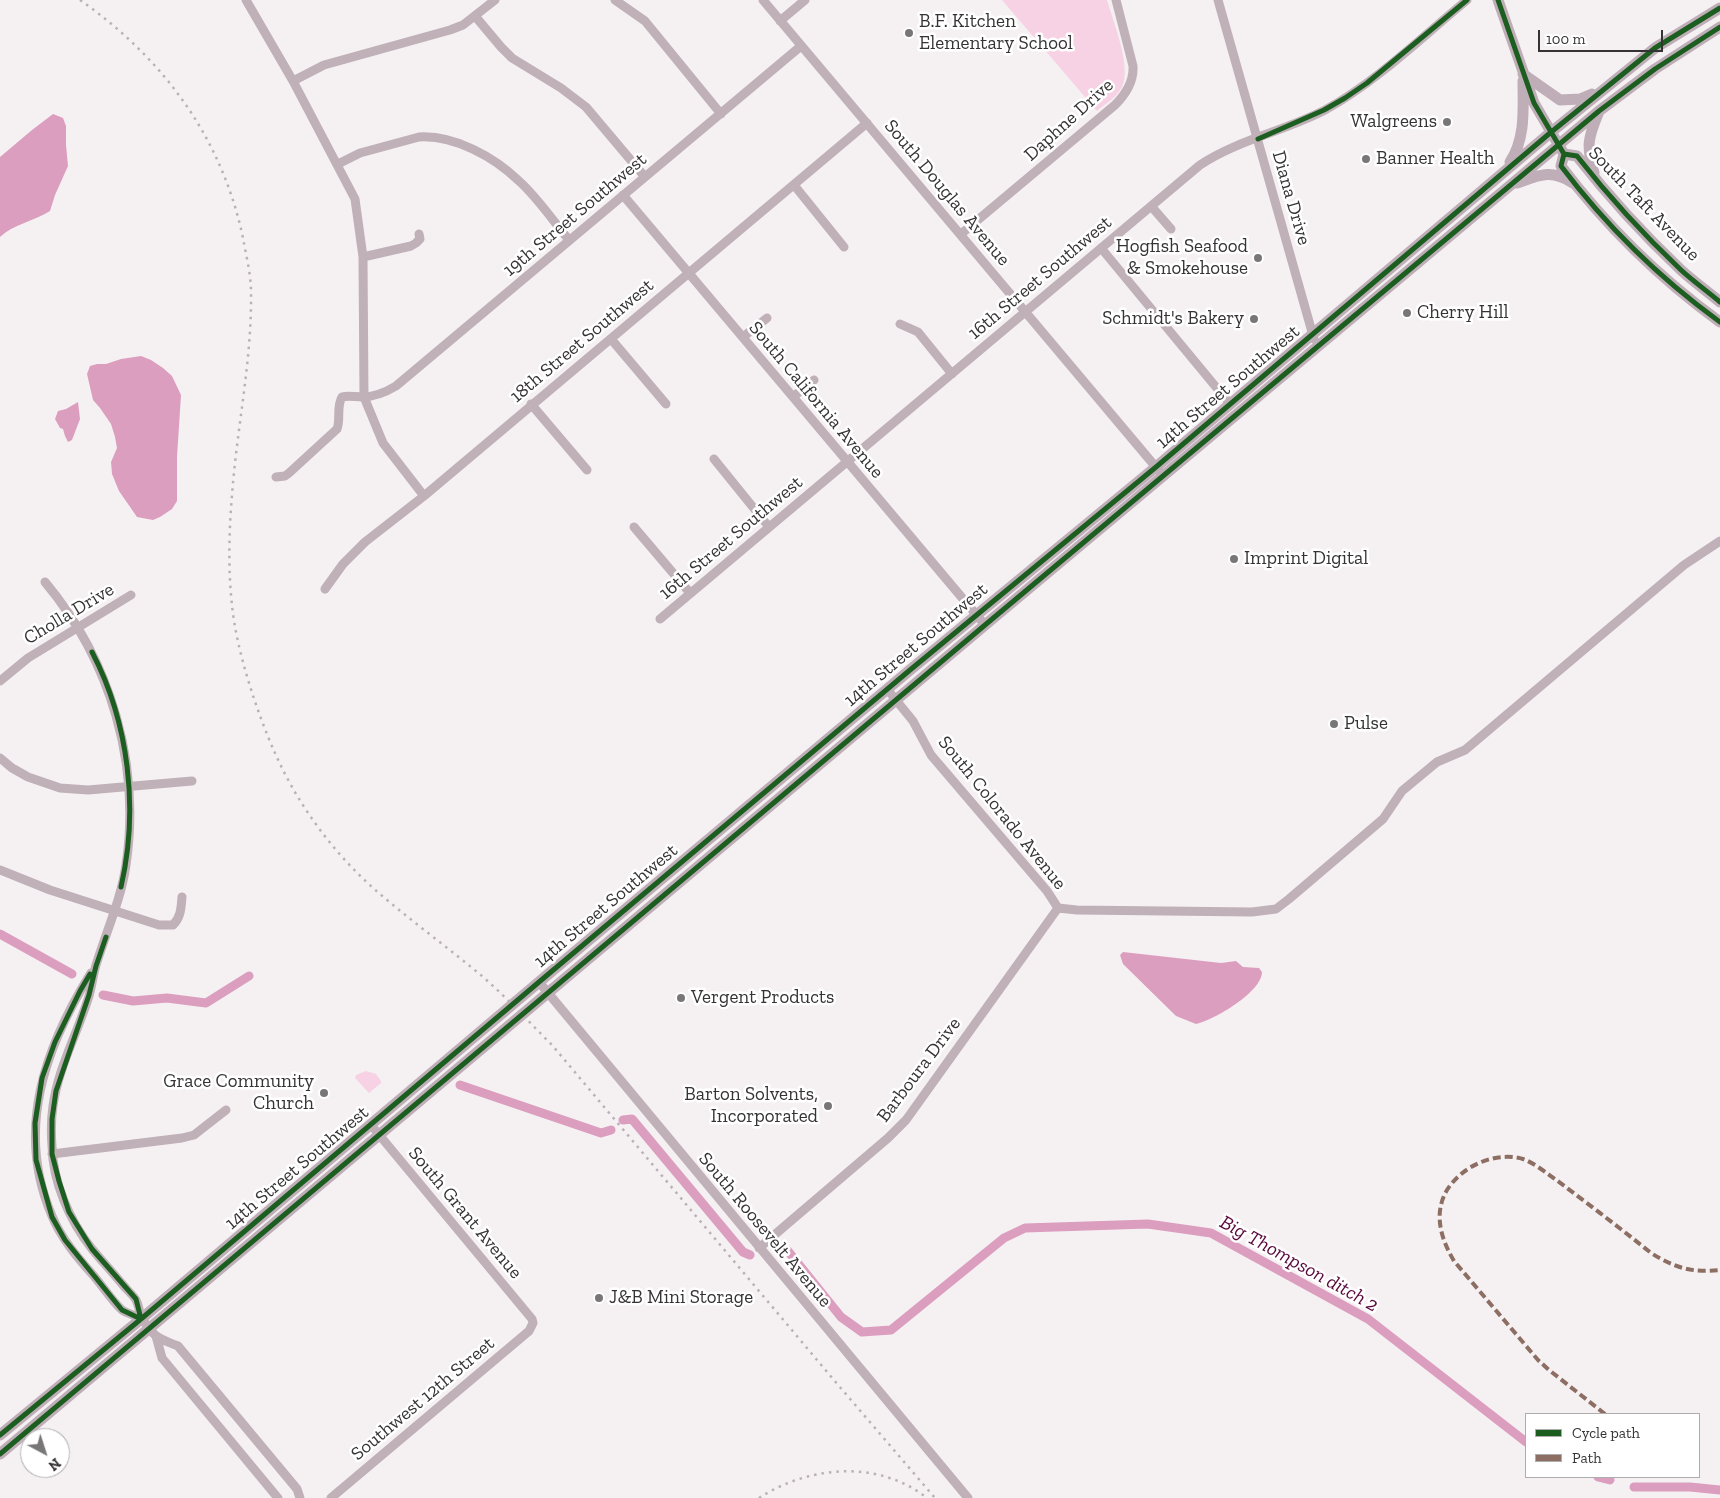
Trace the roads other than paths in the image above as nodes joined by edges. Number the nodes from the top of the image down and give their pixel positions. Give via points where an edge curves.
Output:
1 (246, 0) edge
2 (495, 0) edge
3 (615, 0) edge
4 (763, 0) edge
5 (806, 0) edge
6 (1116, 0) edge
7 (1218, 0) edge
8 (1467, 0) edge
9 (1498, 0) edge
10 (1720, 8) edge
11 (1720, 15) edge
12 (475, 16) junction
13 (780, 21) junction
14 (1720, 27) edge
15 (1676, 35) junction
16 (801, 46) junction
17 (1523, 74) junction
18 (293, 81) junction
19 (1600, 92) junction
20 (1599, 111) junction
21 (721, 114) junction
22 (867, 123) junction
23 (1550, 132) junction
24 (1258, 139) junction
25 (1561, 150) junction
26 (338, 164) junction
27 (1504, 172) junction
28 (645, 177) junction
29 (1597, 182) junction
30 (794, 185) junction
31 (1511, 185) junction
32 (1576, 185) junction
33 (623, 195) junction
34 (1151, 206) junction
35 (1171, 228) dead end
36 (419, 234) dead end
37 (961, 234) junction
38 (569, 240) junction
39 (844, 246) dead end
40 (1101, 248) junction
41 (363, 257) junction
42 (689, 273) junction
43 (1720, 302) edge
44 (1024, 312) junction
45 (767, 318) dead end
46 (1720, 322) edge
47 (900, 324) dead end
48 (1312, 335) junction
49 (743, 337) junction
50 (611, 338) junction
51 (1317, 347) junction
52 (952, 374) junction
53 (814, 380) dead end
54 (793, 397) junction
55 (364, 398) junction
56 (531, 404) junction
57 (666, 404) dead end
58 (1230, 404) junction
59 (714, 459) dead end
60 (847, 462) junction
61 (587, 470) dead end
62 (1159, 472) junction
63 (276, 477) dead end
64 (424, 496) junction
65 (634, 527) dead end
66 (769, 527) junction
67 (1720, 541) edge
68 (46, 582) dead end
69 (324, 589) dead end
70 (690, 593) junction
71 (131, 595) dead end
72 (976, 614) junction
73 (660, 619) dead end
74 (985, 624) junction
75 (78, 627) junction
76 (0, 681) edge
77 (887, 689) junction
78 (896, 700) junction
79 (0, 758) edge
80 (192, 781) dead end
81 (129, 786) junction
82 (0, 870) edge
83 (182, 897) dead end
84 (1058, 908) junction
85 (115, 911) junction
86 (96, 966) junction
87 (539, 982) junction
88 (548, 993) junction
89 (226, 1110) dead end
90 (371, 1125) junction
91 (379, 1135) junction
92 (52, 1154) junction
93 (759, 1248) junction
94 (141, 1319) junction
95 (534, 1323) joint
96 (153, 1332) junction
97 (0, 1435) edge
98 (0, 1454) edge
99 (278, 1498) edge
100 (300, 1498) edge
101 (331, 1498) edge
102 (968, 1498) edge

1 - 18 street
2 - 12 street
3 - 21 street via 645,21
4 - 13 street, South Douglas Avenue
5 - 13 street
6 - 37 street, Daphne Drive via 1133,66 1129,88 1115,106
7 - 24 street, Diana Drive
8 - 24 street, 16th Street Southwest via 1368,83 1324,110
9 - 17 main road, South Taft Avenue
10 - 15 main road, 14th Street Southwest
11 - 15 main road
12 - 18 street via 450,30 324,65
12 - 28 street via 512,58 586,107
13 - 16 street, South Douglas Avenue
14 - 20 main road, 14th Street Southwest via 1655,69
15 - 19 main road, 14th Street Southwest
16 - 21 street, 19th Street Southwest
16 - 22 street, South Douglas Avenue
17 - 19 main road via 1560,100 1580,99
17 - 23 main road, South Taft Avenue via 1534,104
17 - 27 main road via 1522,131 1518,151
18 - 26 street
19 - 23 main road, 14th Street Southwest
20 - 25 main road, 14th Street Southwest
20 - 29 main road via 1589,138 1590,159
21 - 28 street, 19th Street Southwest
22 - 30 street, 18th Street Southwest
22 - 37 street, South Douglas Avenue
23 - 25 main road, South Taft Avenue
23 - 27 main road, 14th Street Southwest
24 - 34 street, 16th Street Southwest via 1211,158
24 - 48 street, Diana Drive
25 - 29 main road, South Taft Avenue via 1577,156
25 - 31 main road, 14th Street Southwest
25 - 32 main road, South Taft Avenue via 1561,166
26 - 38 street via 360,153 408,139 429,136 453,140 496,163 520,182
26 - 41 street via 356,199
27 - 48 main road, 14th Street Southwest
28 - 33 street, 19th Street Southwest
29 - 43 main road, South Taft Avenue via 1682,271
30 - 39 street
30 - 42 street, 18th Street Southwest
31 - 32 main road via 1542,174 1561,176
31 - 51 main road, 14th Street Southwest
32 - 46 main road, South Taft Avenue via 1632,249 1673,287
33 - 38 street, 19th Street Southwest
33 - 42 street, South California Avenue
34 - 35 street
34 - 40 street, 16th Street Southwest
36 - 41 street via 420,238 411,246
37 - 44 street, South Douglas Avenue
38 - 55 street, 19th Street Southwest via 396,386
40 - 44 street, 16th Street Southwest
40 - 58 street
41 - 55 street
42 - 49 street, South California Avenue
42 - 50 street, 18th Street Southwest
44 - 52 street, 16th Street Southwest
44 - 62 street, South Douglas Avenue
45 - 49 street
47 - 52 street via 918,332
48 - 51 street, Diana Drive
48 - 58 main road, 14th Street Southwest
49 - 54 street, South California Avenue
50 - 56 street, 18th Street Southwest
50 - 57 street
51 - 62 main road, 14th Street Southwest
52 - 60 street, 16th Street Southwest
53 - 54 street
54 - 60 street, South California Avenue
55 - 63 street, 19th Street Southwest via 342,397 337,429 289,473
55 - 64 street via 383,443
56 - 61 street
56 - 64 street, 18th Street Southwest
58 - 62 main road, 14th Street Southwest
59 - 66 street
60 - 66 street, 16th Street Southwest
60 - 72 street, South California Avenue
62 - 72 main road, 14th Street Southwest
62 - 74 main road, 14th Street Southwest
64 - 69 street, 18th Street Southwest via 365,542
65 - 70 street
66 - 70 street, 16th Street Southwest
67 - 84 street via 1684,565 1465,750 1437,762 1402,791 1383,819 1276,909 1252,912
68 - 75 street
70 - 73 street, 16th Street Southwest
71 - 75 street, Cholla Drive
72 - 74 street, South California Avenue
72 - 77 main road, 14th Street Southwest
74 - 78 main road, 14th Street Southwest
75 - 76 street, Cholla Drive via 28,658
75 - 81 street via 99,667 113,704 124,746
77 - 78 street, South Colorado Avenue
77 - 87 main road, 14th Street Southwest
78 - 84 street, South Colorado Avenue via 913,721 931,755
78 - 88 main road, 14th Street Southwest
79 - 81 street via 28,777 60,788 88,790
80 - 81 street
81 - 85 street via 127,856
82 - 85 street
83 - 85 street via 181,914 173,925 159,925
84 - 93 street, Barboura Drive via 906,1120
85 - 86 street
86 - 92 street via 53,1104
86 - 94 street via 59,1034 42,1078 35,1123 36,1160 52,1217 65,1240 122,1310
87 - 88 street, South Roosevelt Avenue
87 - 90 main road, 14th Street Southwest
88 - 91 main road, 14th Street Southwest
88 - 93 street, South Roosevelt Avenue
89 - 92 street via 194,1134 182,1138
90 - 91 street, South Grant Avenue
90 - 94 main road, 14th Street Southwest
91 - 95 street, South Grant Avenue
91 - 96 main road, 14th Street Southwest
92 - 94 street via 72,1218 92,1249 136,1299
93 - 102 street, South Roosevelt Avenue
94 - 96 street
94 - 97 main road, 14th Street Southwest
95 - 101 street, Southwest 12th Street
96 - 98 main road, 14th Street Southwest
96 - 99 street via 162,1358
96 - 100 street via 178,1346 298,1489

